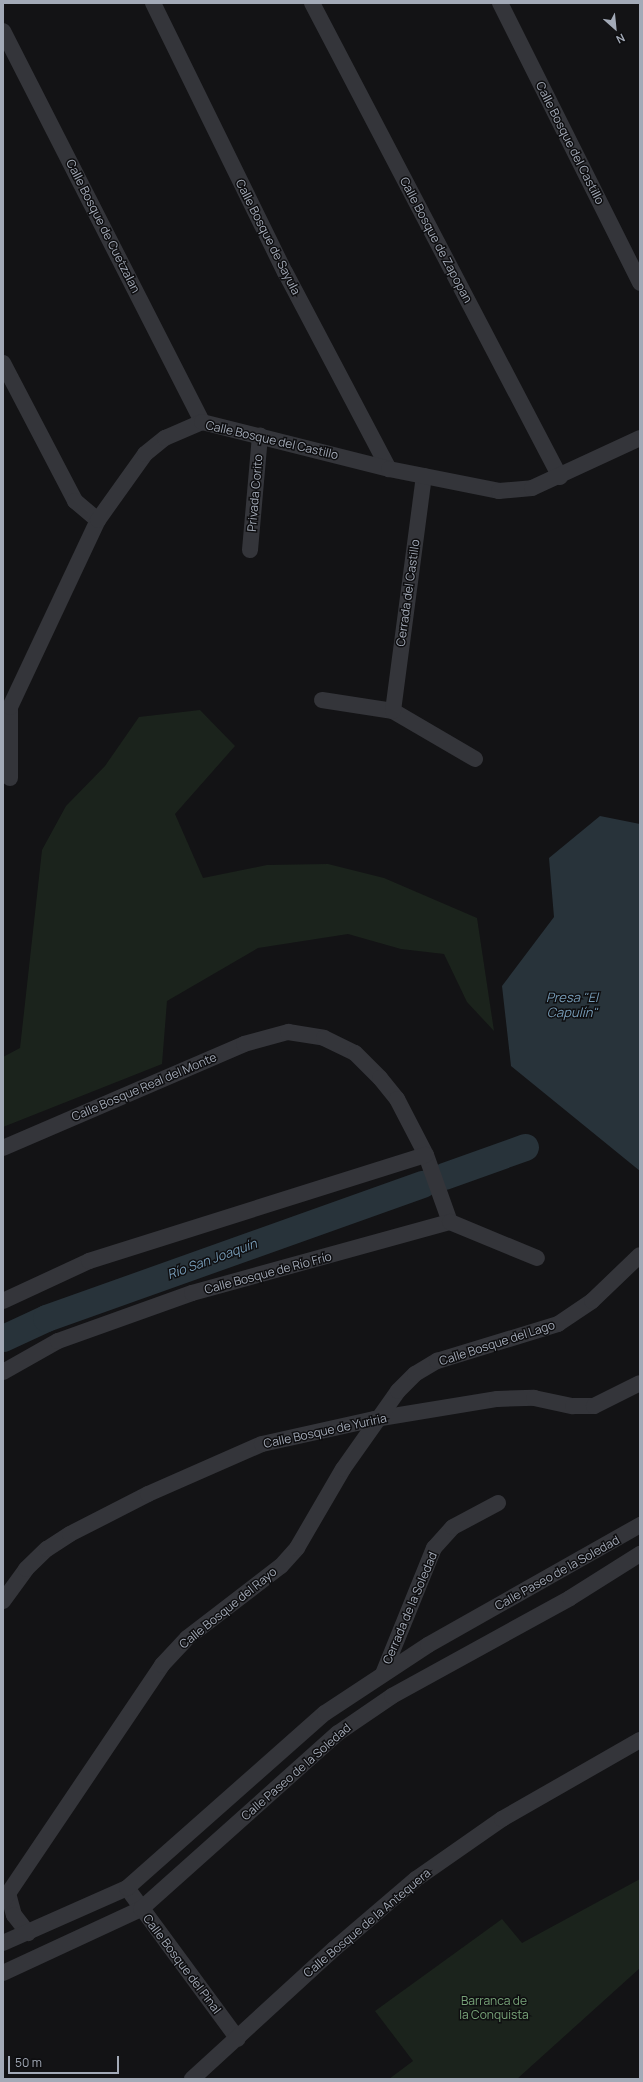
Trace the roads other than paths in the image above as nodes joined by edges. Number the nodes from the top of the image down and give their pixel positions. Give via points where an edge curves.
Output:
1 (152, 3) edge
2 (312, 3) edge
3 (500, 3) edge
4 (3, 31) edge
5 (640, 283) edge
6 (3, 363) edge
7 (202, 422) junction
8 (260, 435) junction
9 (640, 438) edge
10 (389, 469) junction
11 (424, 476) junction
12 (560, 477) junction
13 (98, 520) junction
14 (250, 550) dead end
15 (322, 700) dead end
16 (7, 706) edge
17 (393, 711) junction
18 (475, 759) dead end
19 (10, 778) dead end
20 (3, 1148) edge
21 (426, 1155) junction
22 (450, 1222) junction
23 (640, 1255) edge
24 (537, 1258) dead end
25 (3, 1301) edge
26 (3, 1372) edge
27 (640, 1383) edge
28 (375, 1419) junction
29 (498, 1503) dead end
30 (640, 1524) edge
31 (640, 1554) edge
32 (3, 1601) edge
33 (383, 1674) junction
34 (640, 1740) edge
35 (127, 1888) junction
36 (6, 1897) edge
37 (141, 1909) junction
38 (28, 1933) junction
39 (3, 1943) edge
40 (3, 1973) edge
41 (238, 2039) junction
42 (192, 2079) edge

1 - 10 street, Calle Bosque de Sayula via 285,272
2 - 12 street, Calle Bosque de Zapopan
3 - 5 street, Calle Bosque del Castillo
4 - 7 street, Calle Bosque de Cuetzalan
6 - 13 street via 74,501
7 - 8 street, Calle Bosque del Castillo
7 - 13 street, Calle Bosque del Castillo via 165,438 145,454
8 - 10 street, Calle Bosque del Castillo
8 - 14 street, Privada Corito
9 - 12 street, Calle Bosque del Castillo
10 - 11 street, Calle Bosque del Castillo
11 - 12 street, Calle Bosque del Castillo via 499,491 532,488
11 - 17 street, Cerrada del Castillo
13 - 16 street, Calle Bosque del Castillo
15 - 17 street
16 - 19 street
17 - 18 street
20 - 21 street, Calle Bosque Real del Monte via 244,1044 288,1032 324,1038 355,1053 397,1099
21 - 22 street
21 - 25 street via 90,1261
22 - 24 street
22 - 26 street, Calle Bosque de Río Frío via 192,1293 58,1341
23 - 28 street, Calle Bosque del Lago via 592,1301 558,1324 437,1361 415,1374
27 - 28 street, Calle Bosque de Yuriria via 594,1406 573,1406 534,1398 497,1399
28 - 32 street, Calle Bosque de Yuriria via 262,1444 148,1494 47,1549
28 - 36 street, Calle Bosque del Rayo via 297,1548 280,1566 187,1638 162,1665
29 - 33 street, Cerrada de la Soledad via 453,1527 434,1548
30 - 33 street, Calle Paseo de la Soledad
31 - 37 street, Calle Paseo de la Soledad via 570,1598 392,1696 338,1733
33 - 35 street, Calle Paseo de la Soledad via 325,1712
34 - 41 street, Calle Bosque de la Antequera via 502,1819 416,1879 334,1949
35 - 37 street, Calle Bosque del Pinal
35 - 38 street, Calle Paseo de la Soledad
36 - 38 street, Calle Bosque del Rayo via 14,1915
37 - 40 street, Calle Paseo de la Soledad via 40,1959
37 - 41 street, Calle Bosque del Pinal
38 - 39 street, Calle Paseo de la Soledad
41 - 42 street, Calle Bosque de la Antequera

